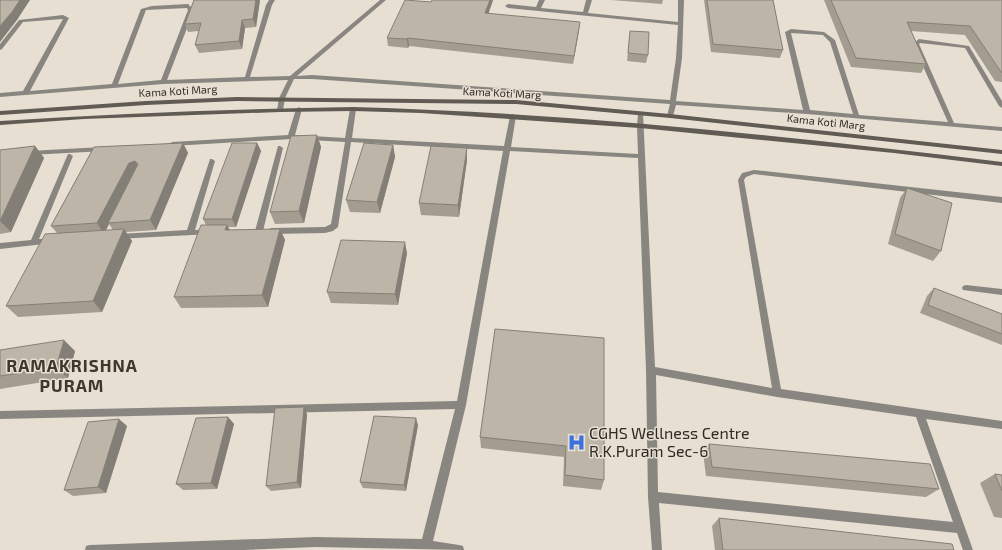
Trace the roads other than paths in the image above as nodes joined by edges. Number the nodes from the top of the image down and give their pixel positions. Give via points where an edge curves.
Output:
1 (272, 0) edge
2 (382, 0) edge
3 (542, 0) edge
4 (589, 0) edge
5 (681, 0) edge
6 (508, 6) dead end
7 (538, 9) junction
8 (585, 14) junction
9 (681, 24) junction
10 (0, 48) edge
11 (292, 77) junction
12 (247, 79) junction
13 (163, 82) junction
14 (114, 86) junction
15 (25, 94) junction
16 (0, 95) edge
17 (282, 98) junction
18 (674, 102) junction
19 (1002, 106) edge
20 (299, 109) junction
21 (353, 109) junction
22 (280, 110) junction
23 (807, 112) junction
24 (0, 113) edge
25 (641, 114) junction
26 (856, 115) junction
27 (513, 116) junction
28 (670, 116) junction
29 (0, 123) edge
30 (952, 125) junction
31 (640, 126) junction
32 (1002, 130) edge
33 (291, 137) junction
34 (348, 139) junction
35 (165, 145) edge
36 (110, 148) edge
37 (280, 148) dead end
38 (507, 148) junction
39 (1002, 152) edge
40 (24, 154) edge
41 (70, 156) dead end
42 (642, 156) junction
43 (212, 162) dead end
44 (1002, 164) edge
45 (1002, 200) edge
46 (213, 232) edge
47 (190, 233) junction
48 (108, 237) edge
49 (56, 241) edge
50 (34, 242) junction
51 (0, 246) edge
52 (966, 288) dead end
53 (1002, 292) edge
54 (651, 370) junction
55 (777, 393) junction
56 (461, 405) junction
57 (920, 414) junction
58 (0, 415) edge
59 (1002, 425) edge
60 (654, 497) junction
61 (959, 528) junction
62 (426, 545) junction
63 (90, 550) edge
64 (459, 550) edge
65 (657, 550) edge
66 (968, 550) edge

1 - 12 street
2 - 11 street
3 - 7 street
4 - 8 street
5 - 9 street
6 - 7 street
7 - 8 street
8 - 9 street
9 - 18 street
10 - 15 street via 23,20 66,18
11 - 12 street
11 - 17 street
11 - 18 street
12 - 13 street
13 - 14 street
13 - 14 street via 191,8 186,6 146,6
14 - 15 street
15 - 16 street
17 - 22 street
17 - 24 street, Kama Koti Marg via 146,103
17 - 25 street, Kama Koti Marg via 516,102
18 - 23 street
18 - 28 street
19 - 30 street via 966,47 919,42 916,44
20 - 21 street, Kama Koti Marg
20 - 22 street, Kama Koti Marg
20 - 33 street
21 - 27 street, Kama Koti Marg
21 - 34 street
22 - 29 street, Kama Koti Marg via 84,117
23 - 26 street
23 - 26 street via 788,32 791,31 824,34 833,40
25 - 28 street, Kama Koti Marg
25 - 31 street
26 - 30 street
27 - 31 street, Kama Koti Marg
27 - 38 street
28 - 39 street, Kama Koti Marg
30 - 32 street
31 - 42 street
31 - 44 street, Kama Koti Marg
33 - 34 street
33 - 35 street
34 - 37 street via 336,225 325,230 255,231
34 - 38 street
36 - 40 street
38 - 42 street
38 - 56 street
41 - 50 street
42 - 54 street
43 - 47 street
45 - 55 street via 754,172 744,175 741,180
46 - 47 street
47 - 48 street
49 - 50 street
50 - 51 street
52 - 53 street
54 - 55 street
54 - 60 street
55 - 57 street
56 - 58 street
56 - 62 street
57 - 59 street
57 - 61 street
60 - 61 street
60 - 65 street
61 - 66 street
62 - 63 street via 316,542
62 - 64 street

